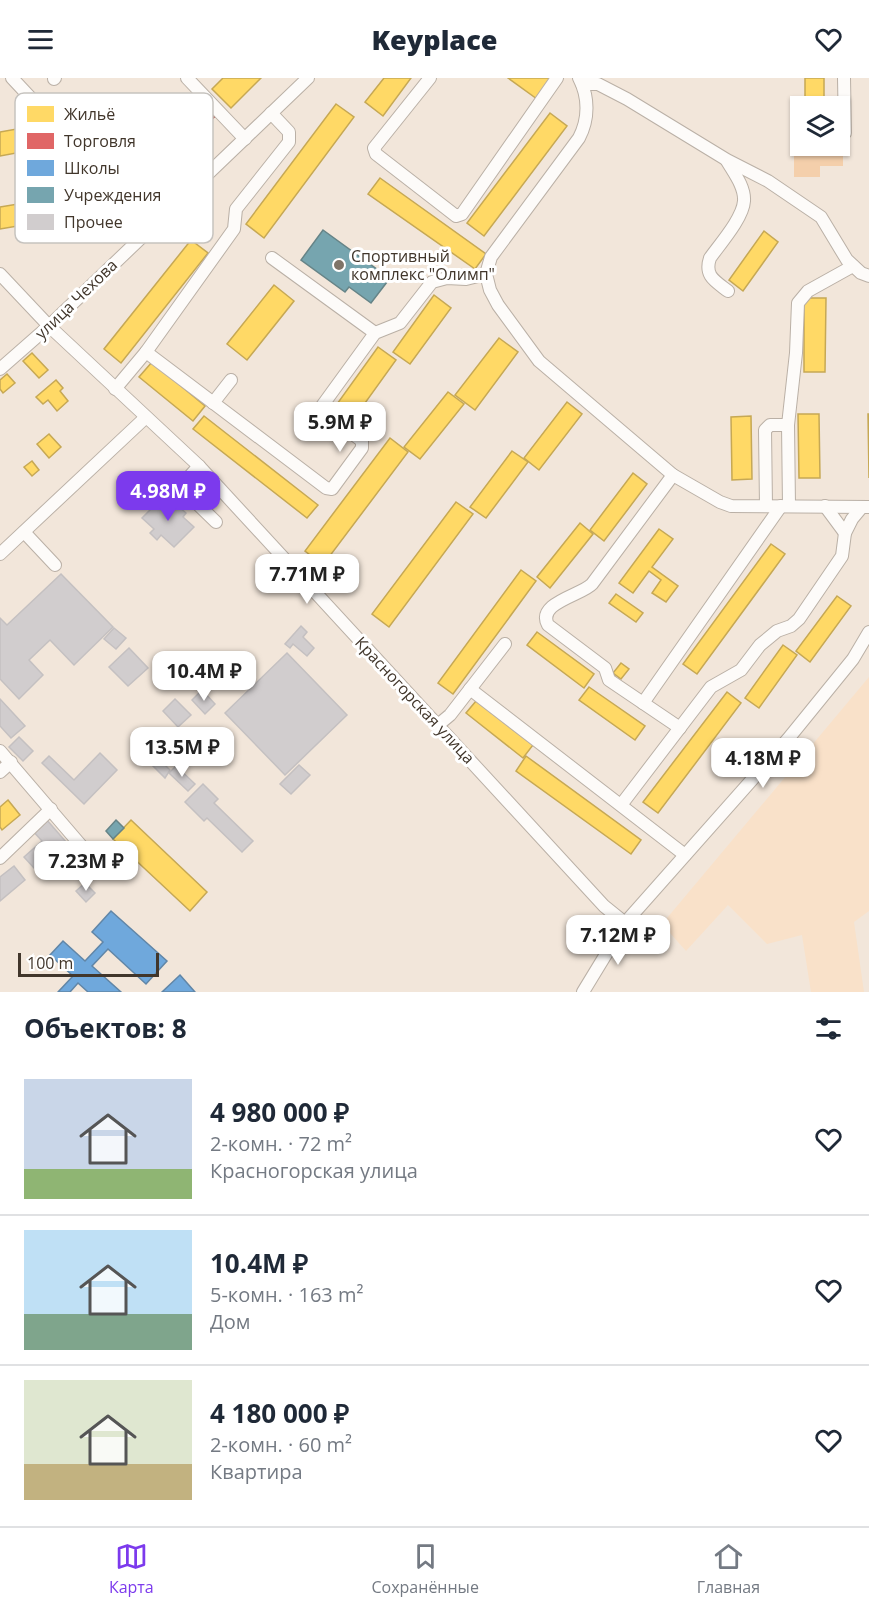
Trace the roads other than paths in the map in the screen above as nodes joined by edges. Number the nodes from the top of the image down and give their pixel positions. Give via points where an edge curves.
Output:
1 (12, 78) edge
2 (308, 78) edge
3 (430, 78) edge
4 (557, 78) edge
5 (844, 78) edge
6 (193, 80) edge
7 (581, 81) edge
8 (26, 93) edge
9 (204, 93) edge
10 (844, 96) edge
11 (213, 103) edge
12 (271, 113) junction
13 (244, 139) junction
14 (727, 160) junction
15 (213, 168) edge
16 (134, 243) edge
17 (272, 258) dead end
18 (853, 266) junction
19 (0, 273) edge
20 (486, 274) junction
21 (869, 276) edge
22 (728, 291) dead end
23 (49, 326) junction
24 (375, 333) junction
25 (146, 352) junction
26 (0, 369) edge
27 (231, 380) dead end
28 (115, 389) junction
29 (213, 403) junction
30 (145, 418) junction
31 (788, 425) junction
32 (199, 466) junction
33 (673, 475) junction
34 (766, 506) junction
35 (785, 506) junction
36 (825, 506) junction
37 (865, 507) edge
38 (216, 522) dead end
39 (24, 532) junction
40 (845, 533) junction
41 (0, 554) edge
42 (55, 565) dead end
43 (869, 632) edge
44 (505, 644) dead end
45 (470, 689) junction
46 (643, 703) junction
47 (438, 725) junction
48 (680, 728) junction
49 (0, 751) edge
50 (11, 762) junction
51 (0, 772) edge
52 (621, 805) junction
53 (51, 809) junction
54 (685, 855) junction
55 (90, 856) dead end
56 (0, 858) edge
57 (625, 923) junction
58 (583, 992) edge

1 - 8 street
2 - 12 street, улица Чехова
3 - 4 street via 374,148 376,154 456,216 462,214
5 - 10 street
6 - 9 street
7 - 14 street via 608,89
7 - 20 street via 587,123 490,257
11 - 13 street
12 - 13 street, улица Чехова
12 - 25 street via 289,132 289,142 236,209 234,229
13 - 15 street, улица Чехова
14 - 18 street via 768,180 821,217
14 - 22 street via 744,200 741,213 707,266 711,278
16 - 23 street, улица Чехова
17 - 24 street
18 - 21 street
18 - 31 street via 808,291 798,303
19 - 23 street, Красногорская улица
20 - 24 street via 432,282 400,323
20 - 33 street via 498,305 539,361
23 - 26 street, улица Чехова
23 - 28 street, Красногорская улица
24 - 29 street via 322,406 323,412 362,441 362,448 332,489
25 - 28 street
25 - 29 street
27 - 29 street
28 - 30 street, Красногорская улица
30 - 32 street, Красногорская улица
30 - 39 street
31 - 34 street via 770,425 765,430
31 - 35 street
32 - 38 street via 180,487
32 - 47 street, Красногорская улица
33 - 34 street via 731,506
33 - 46 street via 588,588 559,601 546,617 548,625 605,668 609,680
34 - 35 street
35 - 36 street
35 - 46 street
36 - 37 street
36 - 40 street
37 - 40 street
39 - 41 street
39 - 42 street
40 - 48 street via 842,556 799,619 760,645 741,670 714,684
43 - 54 street via 853,659 788,739
44 - 45 street
45 - 47 street
45 - 52 street
46 - 48 street
47 - 57 street, Красногорская улица via 604,906
48 - 52 street
49 - 50 street
50 - 51 street
50 - 53 street
52 - 54 street
53 - 55 street
53 - 56 street
54 - 57 street
57 - 58 street

